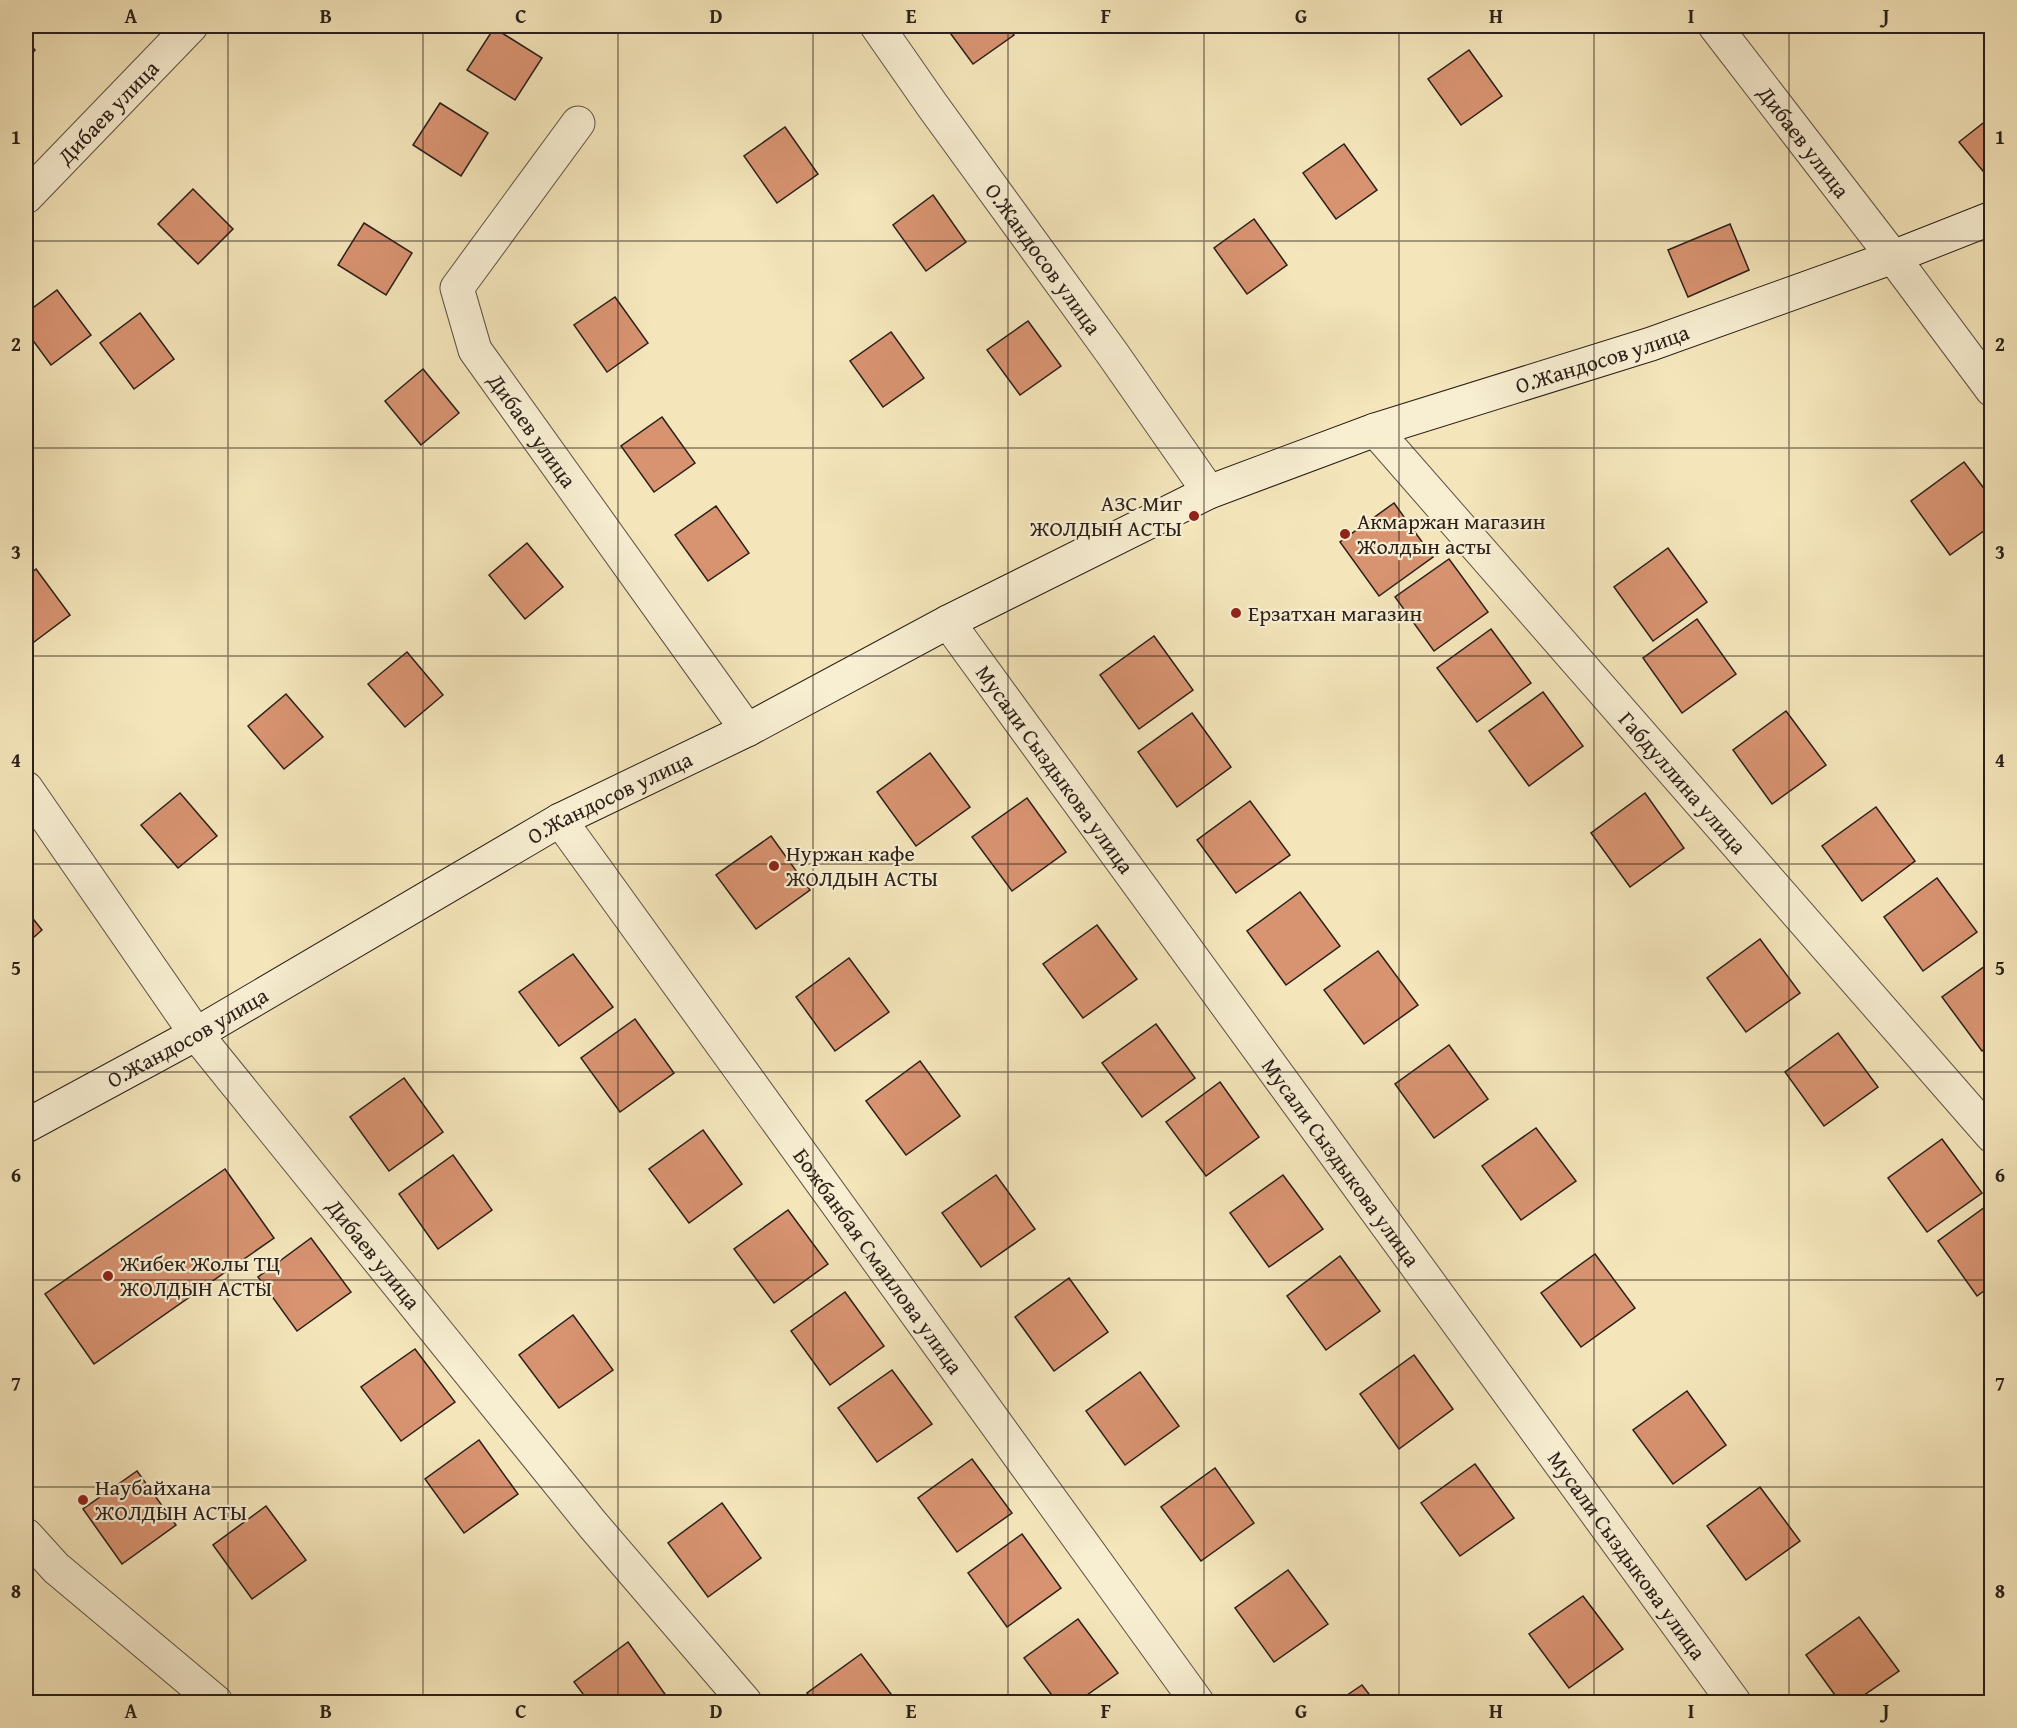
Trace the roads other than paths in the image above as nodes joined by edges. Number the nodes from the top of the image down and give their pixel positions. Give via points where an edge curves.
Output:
1 (191, 26) edge
2 (878, 26) edge
3 (1715, 26) edge
4 (578, 123) dead end
5 (26, 197) edge
6 (1992, 218) edge
7 (1893, 257) junction
8 (1992, 390) edge
9 (1374, 430) junction
10 (1209, 492) junction
11 (948, 622) junction
12 (747, 730) junction
13 (26, 788) edge
14 (560, 820) junction
15 (196, 1034) junction
16 (26, 1126) edge
17 (1992, 1137) edge
18 (26, 1535) edge
19 (216, 1702) edge
20 (746, 1702) edge
21 (1197, 1702) edge
22 (1734, 1702) edge

1 - 5 street, Дибаев улица
2 - 10 street, О.Жандосов улица
3 - 7 street, Дибаев улица
4 - 12 street, Дибаев улица via 457,288 475,350
6 - 7 street, О.Жандосов улица
7 - 8 street, Дибаев улица
7 - 9 street, О.Жандосов улица via 1651,344
9 - 10 street, О.Жандосов улица
9 - 17 street, Габдуллина улица
10 - 11 street, О.Жандосов улица
11 - 12 street, О.Жандосов улица
11 - 22 street, Мусали Сыздыкова улица
12 - 14 street, О.Жандосов улица
13 - 15 street, Дибаев улица
14 - 15 street, О.Жандосов улица
14 - 21 street, Божбанбая Смаилова улица
15 - 16 street, О.Жандосов улица
15 - 20 street, Дибаев улица via 593,1525
18 - 19 street via 56,1568

